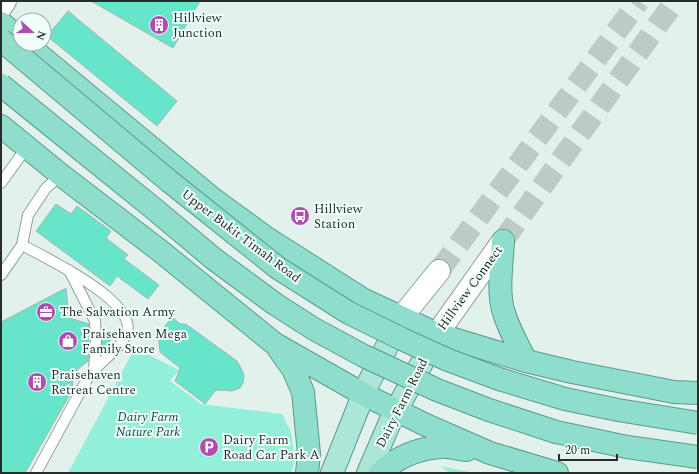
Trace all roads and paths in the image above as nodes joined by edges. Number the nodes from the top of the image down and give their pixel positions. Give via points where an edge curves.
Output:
1 (5, 1) edge
2 (1, 7) edge
3 (1, 23) edge
4 (12, 32) edge
5 (1, 40) edge
6 (36, 52) edge
7 (1, 85) edge
8 (1, 126) edge
9 (27, 147) junction
10 (61, 175) junction
11 (1, 183) edge
12 (503, 242) joint
13 (22, 245) junction
14 (69, 270) junction
15 (439, 271) tunnel mouth
16 (1, 275) edge
17 (400, 318) junction
18 (437, 334) junction
19 (275, 344) junction
20 (526, 361) junction
21 (94, 370) junction
22 (698, 393) edge
23 (363, 394) junction
24 (396, 411) junction
25 (698, 423) edge
26 (490, 453) junction
27 (698, 457) edge
28 (36, 473) edge
29 (308, 473) edge
30 (332, 473) edge
31 (368, 473) edge
32 (380, 473) edge
33 (557, 473) edge

1 - 2 street
3 - 4 highway
5 - 25 highway, Upper Bukit Timah Road, bridge via 169,181 272,263 349,312 402,340 448,360 565,400
6 - 17 highway via 213,199 265,237 364,300
7 - 27 highway, bridge via 214,259 275,304 364,356 437,390 556,432 627,447
8 - 9 highway
9 - 10 highway
9 - 11 lane
10 - 13 lane via 46,188 28,214
10 - 19 highway
12 - 18 street, Hillview Connect
12 - 20 highway via 500,281 503,312
13 - 14 lane
13 - 16 lane
14 - 21 lane via 95,321
14 - 21 lane via 103,294 122,312 127,322 124,338
15 - 17 street
17 - 18 highway
17 - 23 main road
18 - 20 highway
18 - 24 main road, Dairy Farm Road
19 - 23 highway
19 - 29 highway via 293,369 303,392 310,454
20 - 22 highway via 674,392
21 - 28 lane
23 - 24 highway
23 - 30 main road
24 - 26 highway
24 - 31 main road, Dairy Farm Road
26 - 32 highway via 440,446 402,456
26 - 33 highway

